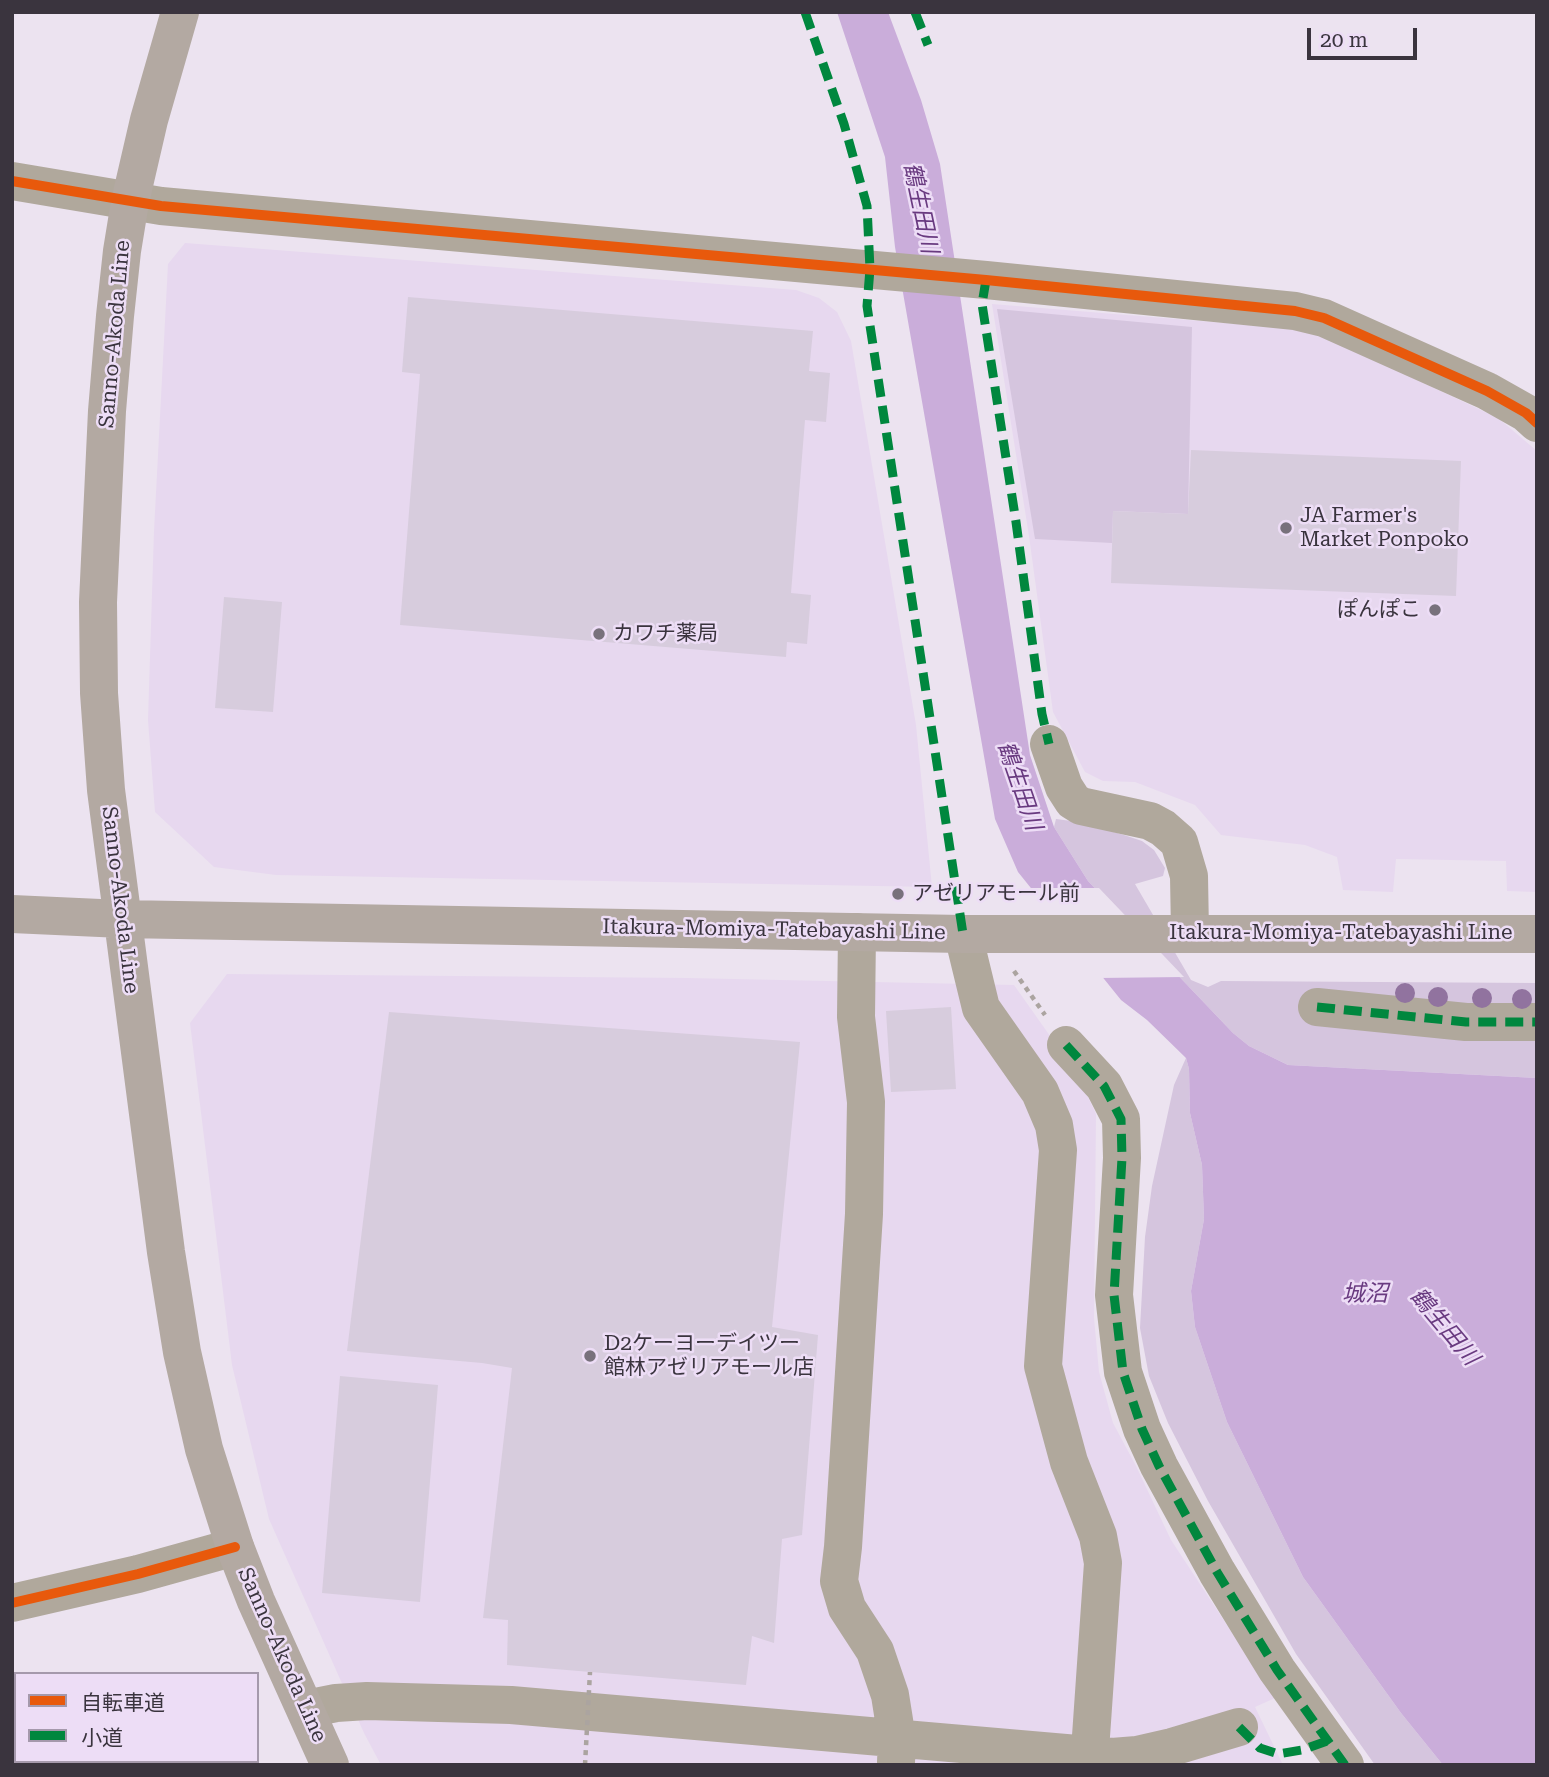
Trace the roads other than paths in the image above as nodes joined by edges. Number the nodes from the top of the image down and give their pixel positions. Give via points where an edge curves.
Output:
1 (180, 12) edge
2 (12, 181) edge
3 (130, 202) junction
4 (1533, 412) edge
5 (1049, 744) dead end
6 (12, 914) edge
7 (122, 919) junction
8 (857, 932) junction
9 (1181, 932) junction
10 (963, 934) junction
11 (1537, 934) edge
12 (1317, 1007) dead end
13 (1537, 1022) edge
14 (1066, 1045) road end
15 (235, 1547) junction
16 (12, 1603) edge
17 (306, 1709) junction
18 (1239, 1727) dead end
19 (897, 1752) edge
20 (1089, 1760) edge
21 (330, 1765) edge
22 (1345, 1765) edge

1 - 3 main road, Sanno-Akoda Line
2 - 3 street
3 - 4 street via 1295,311 1324,318
3 - 7 main road, Sanno-Akoda Line via 108,398 98,602 106,790
5 - 9 street via 1073,801 1150,821 1179,842 1189,876
6 - 7 main road, Itakura-Momiya-Tatebayashi Line
7 - 8 main road, Itakura-Momiya-Tatebayashi Line
7 - 15 main road, Sanno-Akoda Line via 182,1352 204,1450
8 - 10 main road, Itakura-Momiya-Tatebayashi Line
8 - 19 street via 856,1017 866,1102 864,1214 839,1581 847,1608 875,1651 890,1695
9 - 10 main road, Itakura-Momiya-Tatebayashi Line via 1017,951
9 - 11 main road, Itakura-Momiya-Tatebayashi Line
10 - 20 street via 981,1008 1040,1092 1054,1125 1058,1150 1043,1366 1103,1563
12 - 13 street via 1466,1022
14 - 22 street via 1104,1086 1121,1119 1114,1296 1123,1371 1142,1429 1217,1573
15 - 16 street
15 - 17 main road, Sanno-Akoda Line
17 - 19 street via 368,1701 465,1703
17 - 21 main road, Sanno-Akoda Line
18 - 20 street via 1137,1755
19 - 20 street

